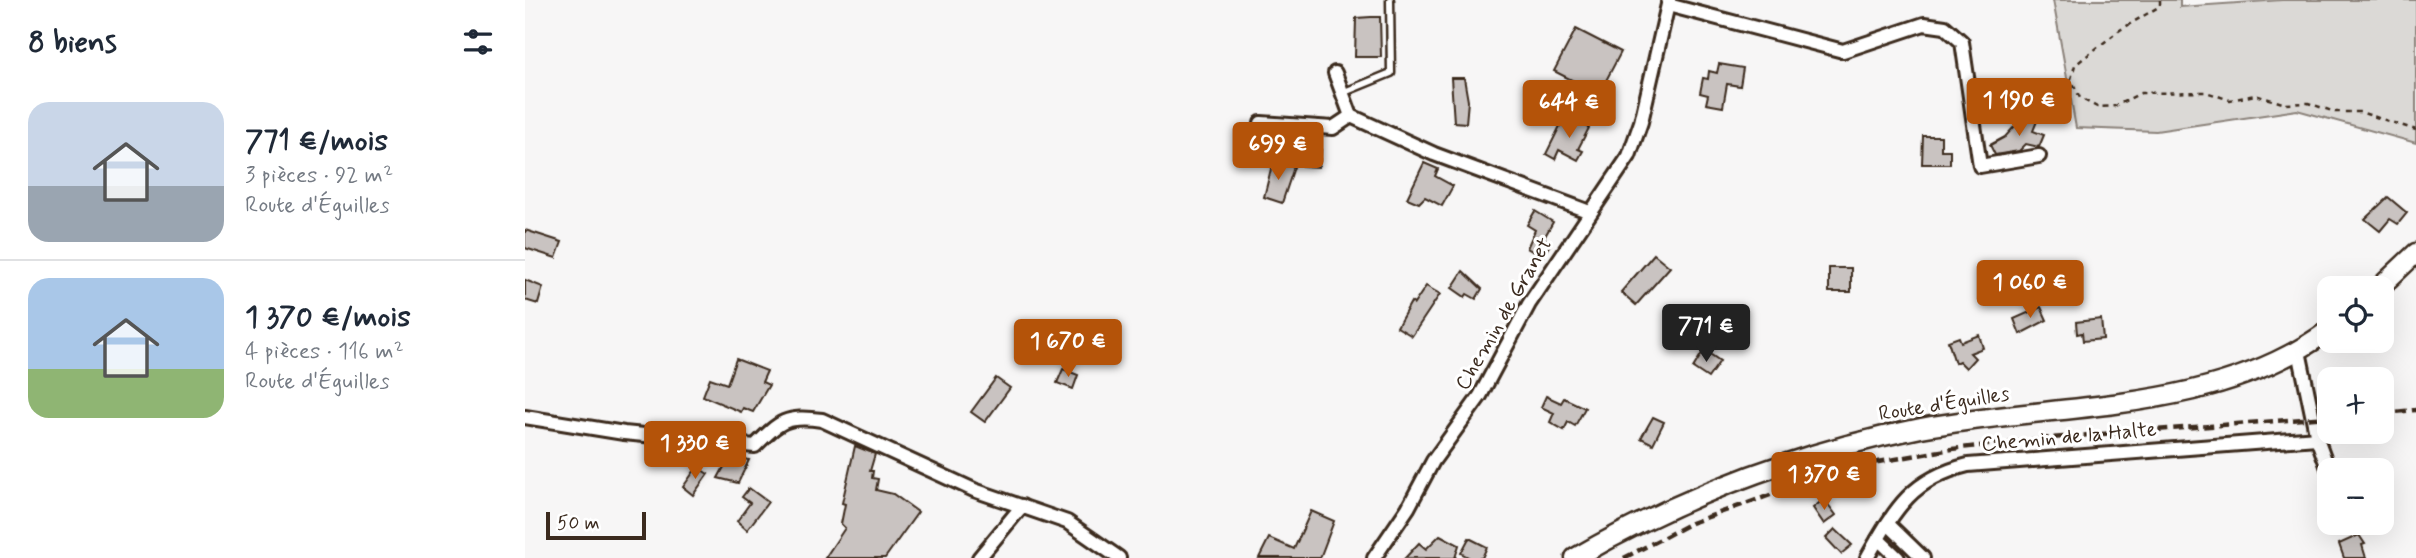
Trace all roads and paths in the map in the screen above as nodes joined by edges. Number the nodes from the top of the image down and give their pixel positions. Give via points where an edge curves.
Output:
1 (1390, 0) edge
2 (2160, 0) edge
3 (1668, 3) edge
4 (1335, 74) dead end
5 (1342, 93) junction
6 (1351, 116) junction
7 (1261, 122) dead end
8 (2416, 130) edge
9 (2039, 156) dead end
10 (1590, 212) junction
11 (2416, 253) edge
12 (2392, 276) edge
13 (2317, 338) edge
14 (2299, 351) junction
15 (525, 417) edge
16 (2317, 438) joint
17 (1022, 506) junction
18 (1888, 524) junction
19 (1878, 539) junction
20 (979, 558) edge
21 (1119, 558) edge
22 (1374, 558) edge
23 (1575, 558) edge
24 (1867, 558) edge
25 (1898, 558) edge
26 (1923, 558) edge

1 - 5 lane via 1391,73
2 - 8 path via 2160,6 2075,65 2071,79 2080,98 2097,107 2116,106 2141,93 2206,92 2230,100 2255,95 2335,112 2360,112
3 - 9 street via 1843,51 1924,24 1945,27 1962,42 1980,166
3 - 10 street, Chemin de Granet via 1629,156
4 - 5 street
5 - 6 street
6 - 7 street via 1333,128
6 - 10 street via 1434,154
10 - 22 street, Chemin de Granet via 1529,304 1480,396 1433,461
11 - 12 street
13 - 14 street, Route d'Éguilles
14 - 16 street
14 - 23 street, Route d'Éguilles via 2245,375 2196,389 1924,428 1826,450 1705,493 1645,519
15 - 17 street via 755,446 776,425 796,416 822,420 974,490
16 - 18 street, Chemin de la Halte via 1968,465 1939,472 1917,485
17 - 20 street
17 - 21 street via 1067,522
18 - 19 street, Chemin de la Halte
18 - 26 street
19 - 24 street, Chemin de la Halte
19 - 25 street

